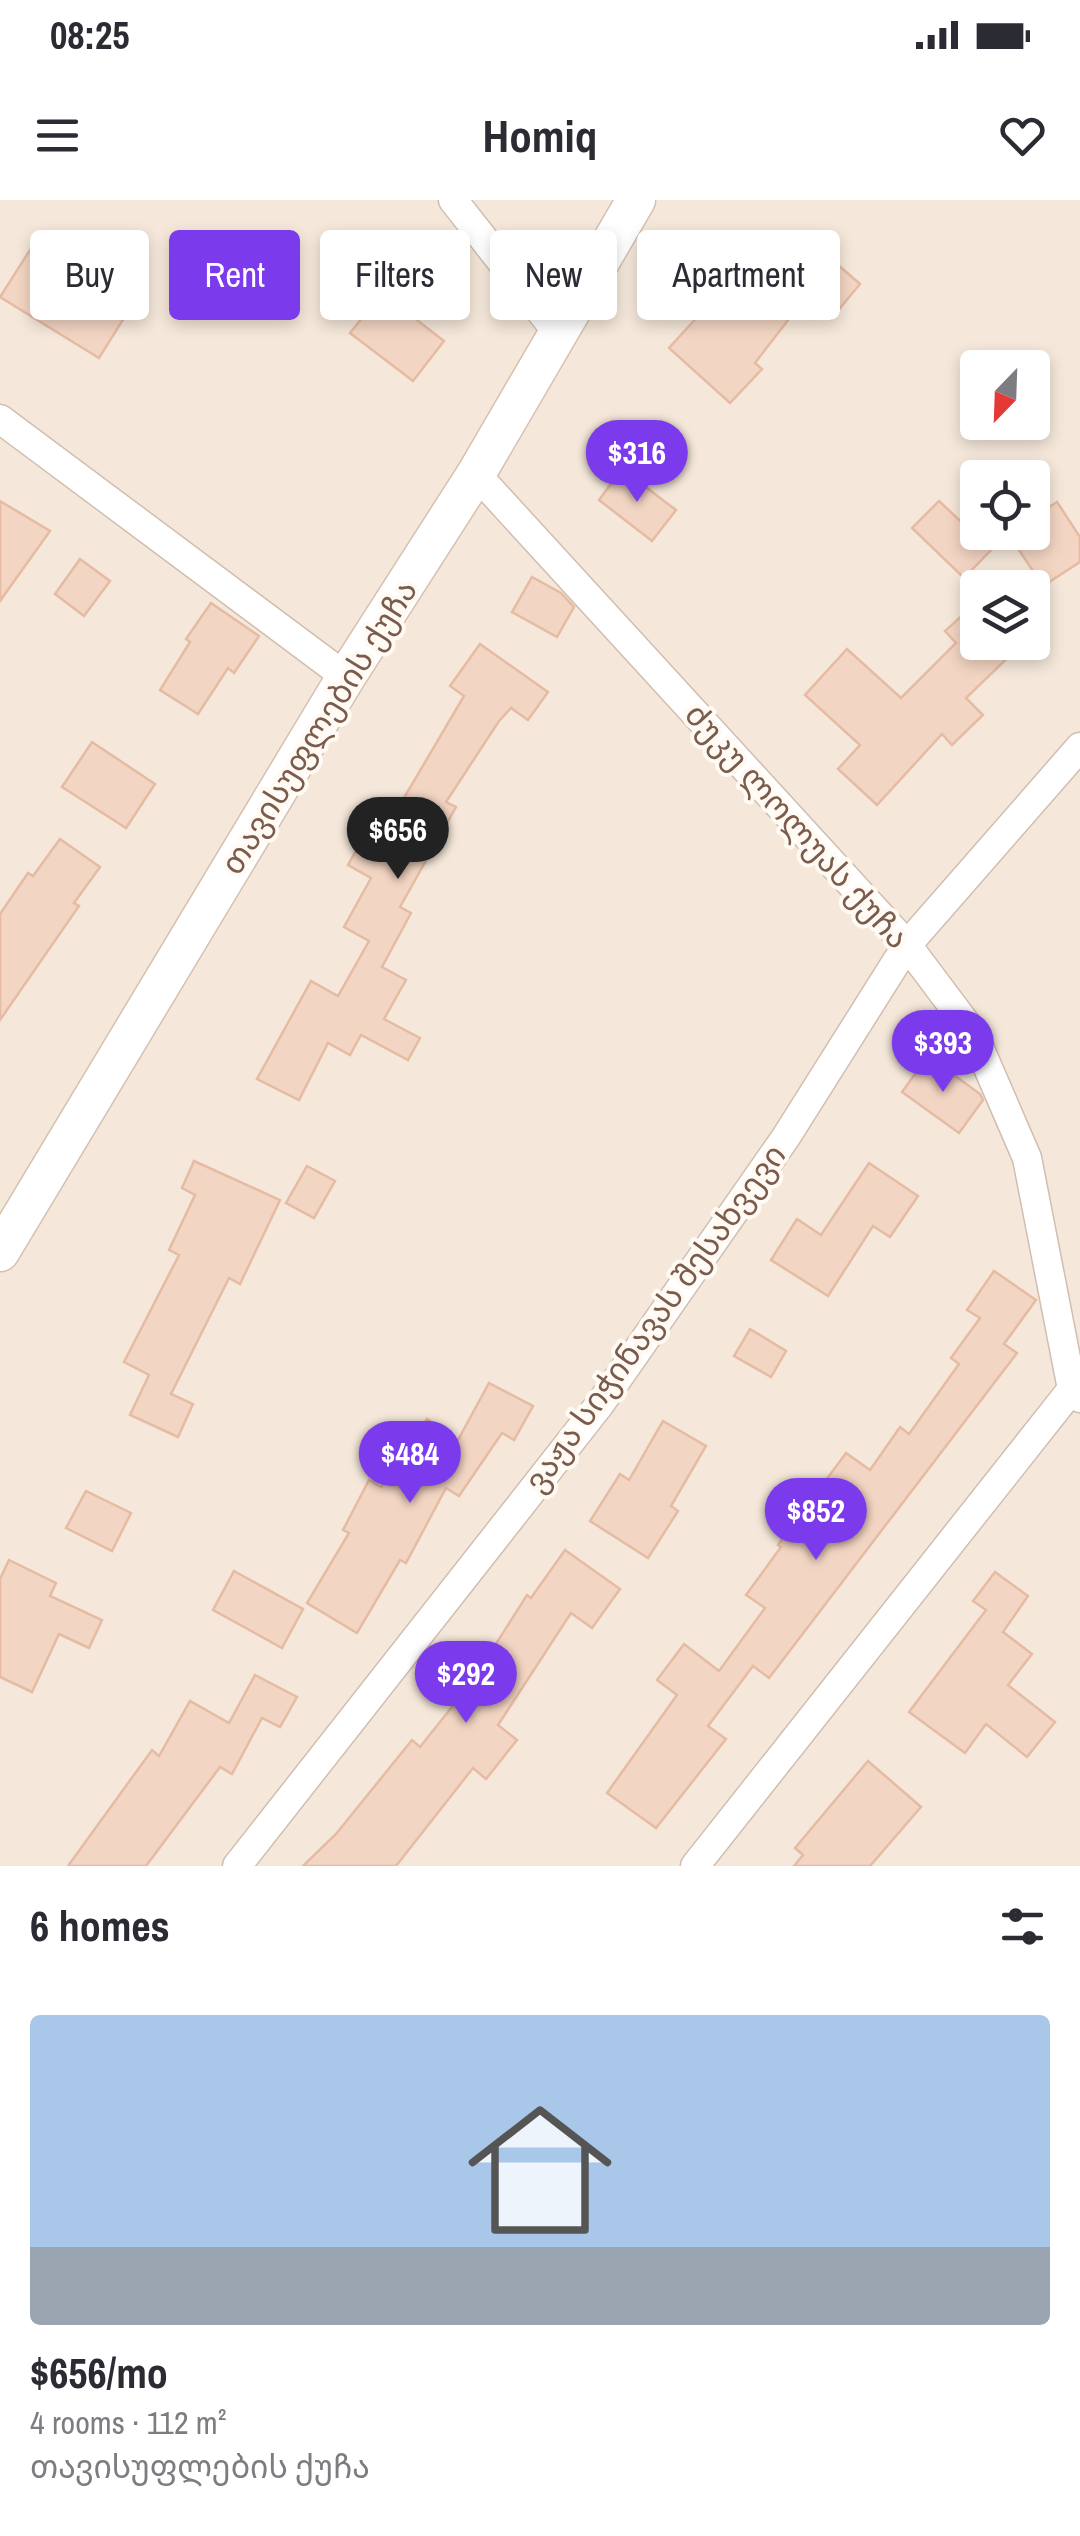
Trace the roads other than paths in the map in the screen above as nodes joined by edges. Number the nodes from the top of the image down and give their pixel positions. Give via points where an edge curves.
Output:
1 (453, 200) edge
2 (636, 200) edge
3 (557, 332) junction
4 (0, 419) edge
5 (476, 474) junction
6 (346, 677) junction
7 (1080, 747) edge
8 (907, 946) junction
9 (0, 1252) edge
10 (1077, 1390) edge
11 (237, 1866) edge
12 (695, 1866) edge

1 - 3 street
2 - 3 main road, თავისუფლების ქუჩა
3 - 5 main road, თავისუფლების ქუჩა
4 - 6 street
5 - 6 main road, თავისუფლების ქუჩა
5 - 8 street, ძუკუ ლოლუას ქუჩა
6 - 9 main road, თავისუფლების ქუჩა
7 - 8 street, ვაჟა სიჭინავას შესახვევი
8 - 10 street, ძუკუ ლოლუას ქუჩა via 973,1033 1027,1158
8 - 11 street, ვაჟა სიჭინავას შესახვევი via 786,1137 600,1404
10 - 12 street

